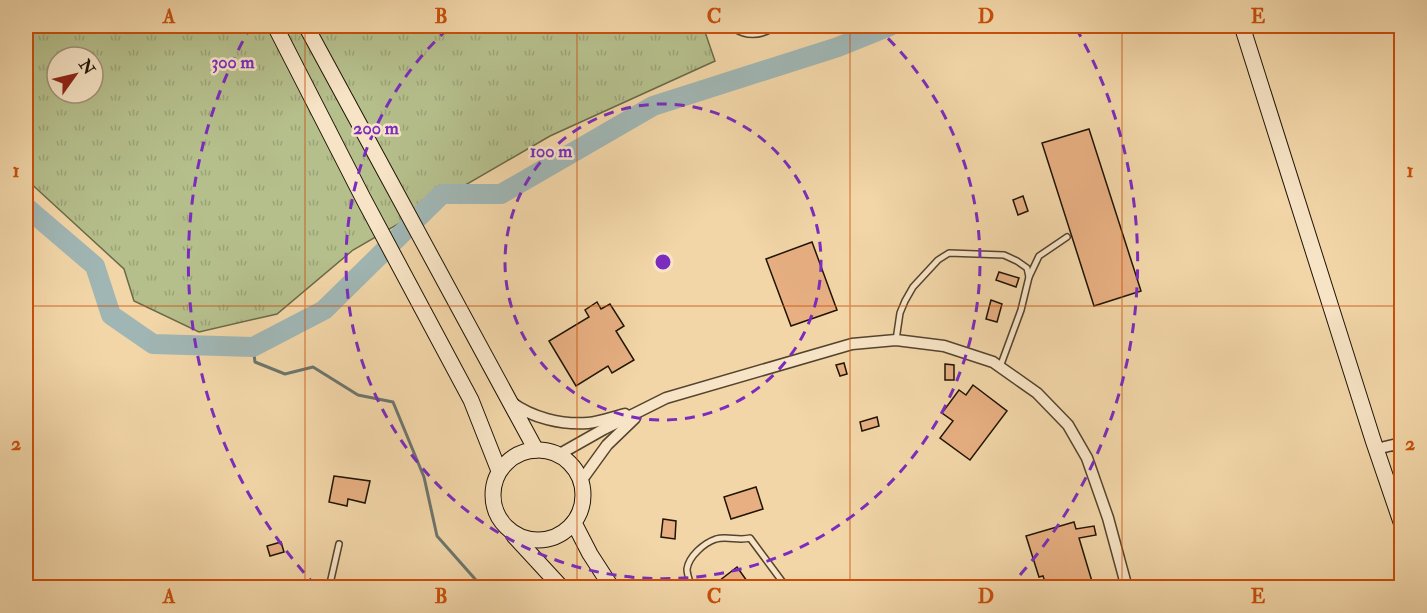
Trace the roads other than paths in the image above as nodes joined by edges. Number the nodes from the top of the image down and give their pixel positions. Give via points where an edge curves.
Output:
1 (275, 26) edge
2 (306, 26) edge
3 (735, 26) edge
4 (772, 26) edge
5 (1242, 26) edge
6 (1067, 237) dead end
7 (1029, 277) junction
8 (896, 339) junction
9 (1000, 367) junction
10 (509, 400) junction
11 (644, 410) junction
12 (1376, 449) junction
13 (1401, 449) edge
14 (536, 450) junction
15 (558, 455) junction
16 (500, 471) junction
17 (581, 481) junction
18 (574, 523) junction
19 (1401, 525) edge
20 (508, 529) junction
21 (339, 544) dead end
22 (329, 588) edge
23 (562, 588) edge
24 (612, 588) edge
25 (692, 588) edge
26 (788, 588) edge
27 (1127, 588) edge

1 - 16 street via 471,400
2 - 10 street
3 - 4 street via 756,33
5 - 12 street
6 - 7 lane via 1039,256
7 - 8 lane via 1027,268 1004,255 949,253 913,287 900,313
7 - 9 lane
8 - 9 street via 944,346
8 - 11 street via 852,345 666,399
9 - 27 street via 1037,393 1068,425 1087,458
10 - 11 street via 549,420 568,422 588,423
10 - 14 street
11 - 15 street
11 - 17 street via 607,445
12 - 13 street via 1393,445
12 - 19 street
14 - 15 street
14 - 16 street via 515,456
15 - 17 street via 574,468
16 - 20 street via 494,483 494,508
17 - 18 street via 581,510
18 - 20 street via 550,539 535,541
18 - 24 street
20 - 23 street
21 - 22 lane
25 - 26 lane via 687,568 691,559 718,538 750,538

